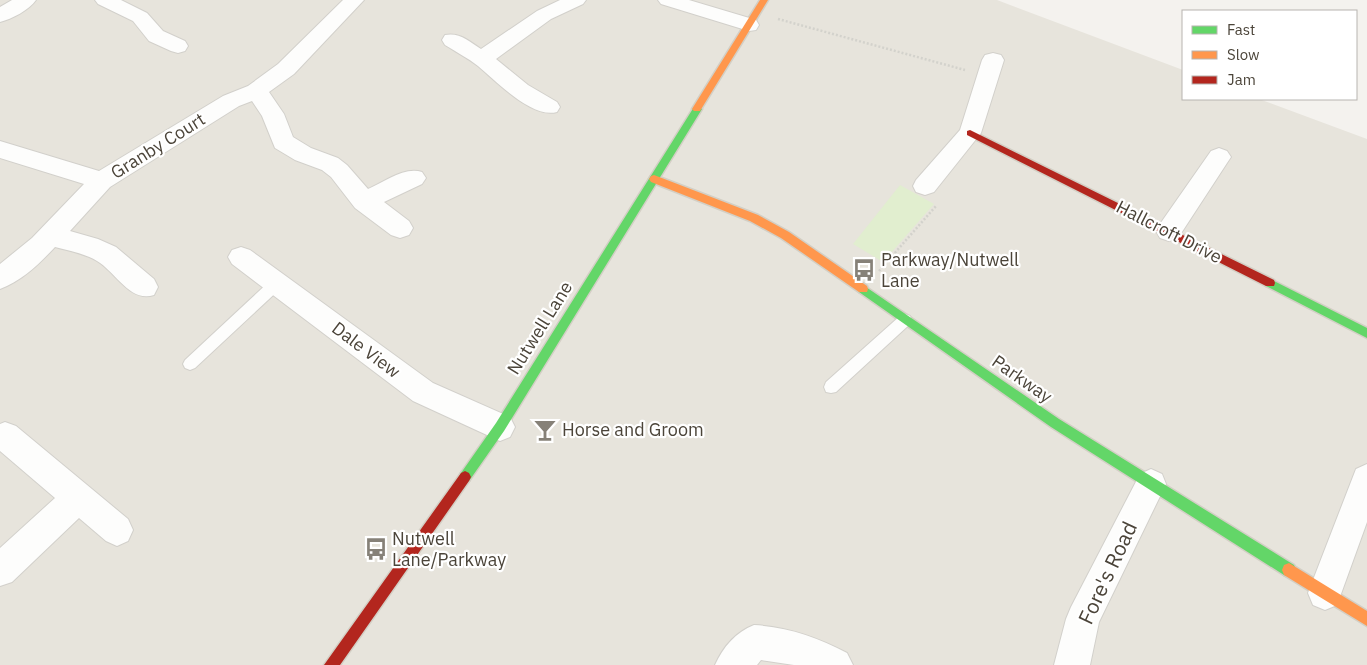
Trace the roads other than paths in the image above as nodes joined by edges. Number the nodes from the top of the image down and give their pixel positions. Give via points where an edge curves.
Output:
1 (26, 0) edge
2 (105, 0) edge
3 (354, 0) edge
4 (576, 0) edge
5 (668, 0) edge
6 (764, 0) edge
7 (135, 5) edge
8 (0, 16) edge
9 (753, 19) junction
10 (452, 40) dead end
11 (178, 46) dead end
12 (482, 58) junction
13 (990, 68) road end
14 (256, 91) junction
15 (549, 107) dead end
16 (970, 133) junction
17 (0, 149) edge
18 (1219, 157) dead end
19 (414, 178) dead end
20 (654, 179) junction
21 (102, 181) junction
22 (925, 186) road end
23 (364, 201) junction
24 (400, 228) dead end
25 (1168, 231) junction
26 (51, 236) junction
27 (242, 257) dead end
28 (0, 278) edge
29 (277, 284) junction
30 (145, 287) dead end
31 (905, 320) junction
32 (1367, 333) edge
33 (190, 364) dead end
34 (831, 387) dead end
35 (500, 427) junction
36 (5, 436) dead end
37 (1367, 479) edge
38 (1151, 484) junction
39 (79, 498) junction
40 (117, 530) dead end
41 (0, 570) edge
42 (1325, 593) junction
43 (1367, 619) edge
44 (331, 665) edge
45 (733, 665) edge
46 (835, 665) edge
47 (1072, 665) edge

1 - 8 street
2 - 7 street
3 - 14 street, Granby Court via 286,68
4 - 12 street via 544,15
5 - 9 street
6 - 9 street, Nutwell Lane
7 - 11 street via 140,17 156,36
9 - 20 street, Nutwell Lane
10 - 12 street
12 - 15 street via 520,90
13 - 16 street
14 - 21 street, Granby Court via 231,101
14 - 23 street via 274,114 283,142 330,164
16 - 22 street
16 - 25 street, Hallcroft Drive
17 - 21 street, Granby Court
18 - 25 street
19 - 23 street
20 - 31 street, Parkway via 754,218 785,235
20 - 35 street, Nutwell Lane
21 - 26 street
23 - 24 street
25 - 32 street, Hallcroft Drive
26 - 28 street
26 - 30 street via 107,254
27 - 29 street, Dale View
29 - 33 lane
29 - 35 street, Dale View via 423,392
31 - 34 lane
31 - 38 street, Parkway
35 - 44 street, Nutwell Lane
36 - 39 street
37 - 42 street
38 - 42 street, Parkway
38 - 47 street, Fore's Road via 1083,618
39 - 40 street
39 - 41 street
42 - 43 street, Parkway
45 - 46 street via 754,642 782,643

